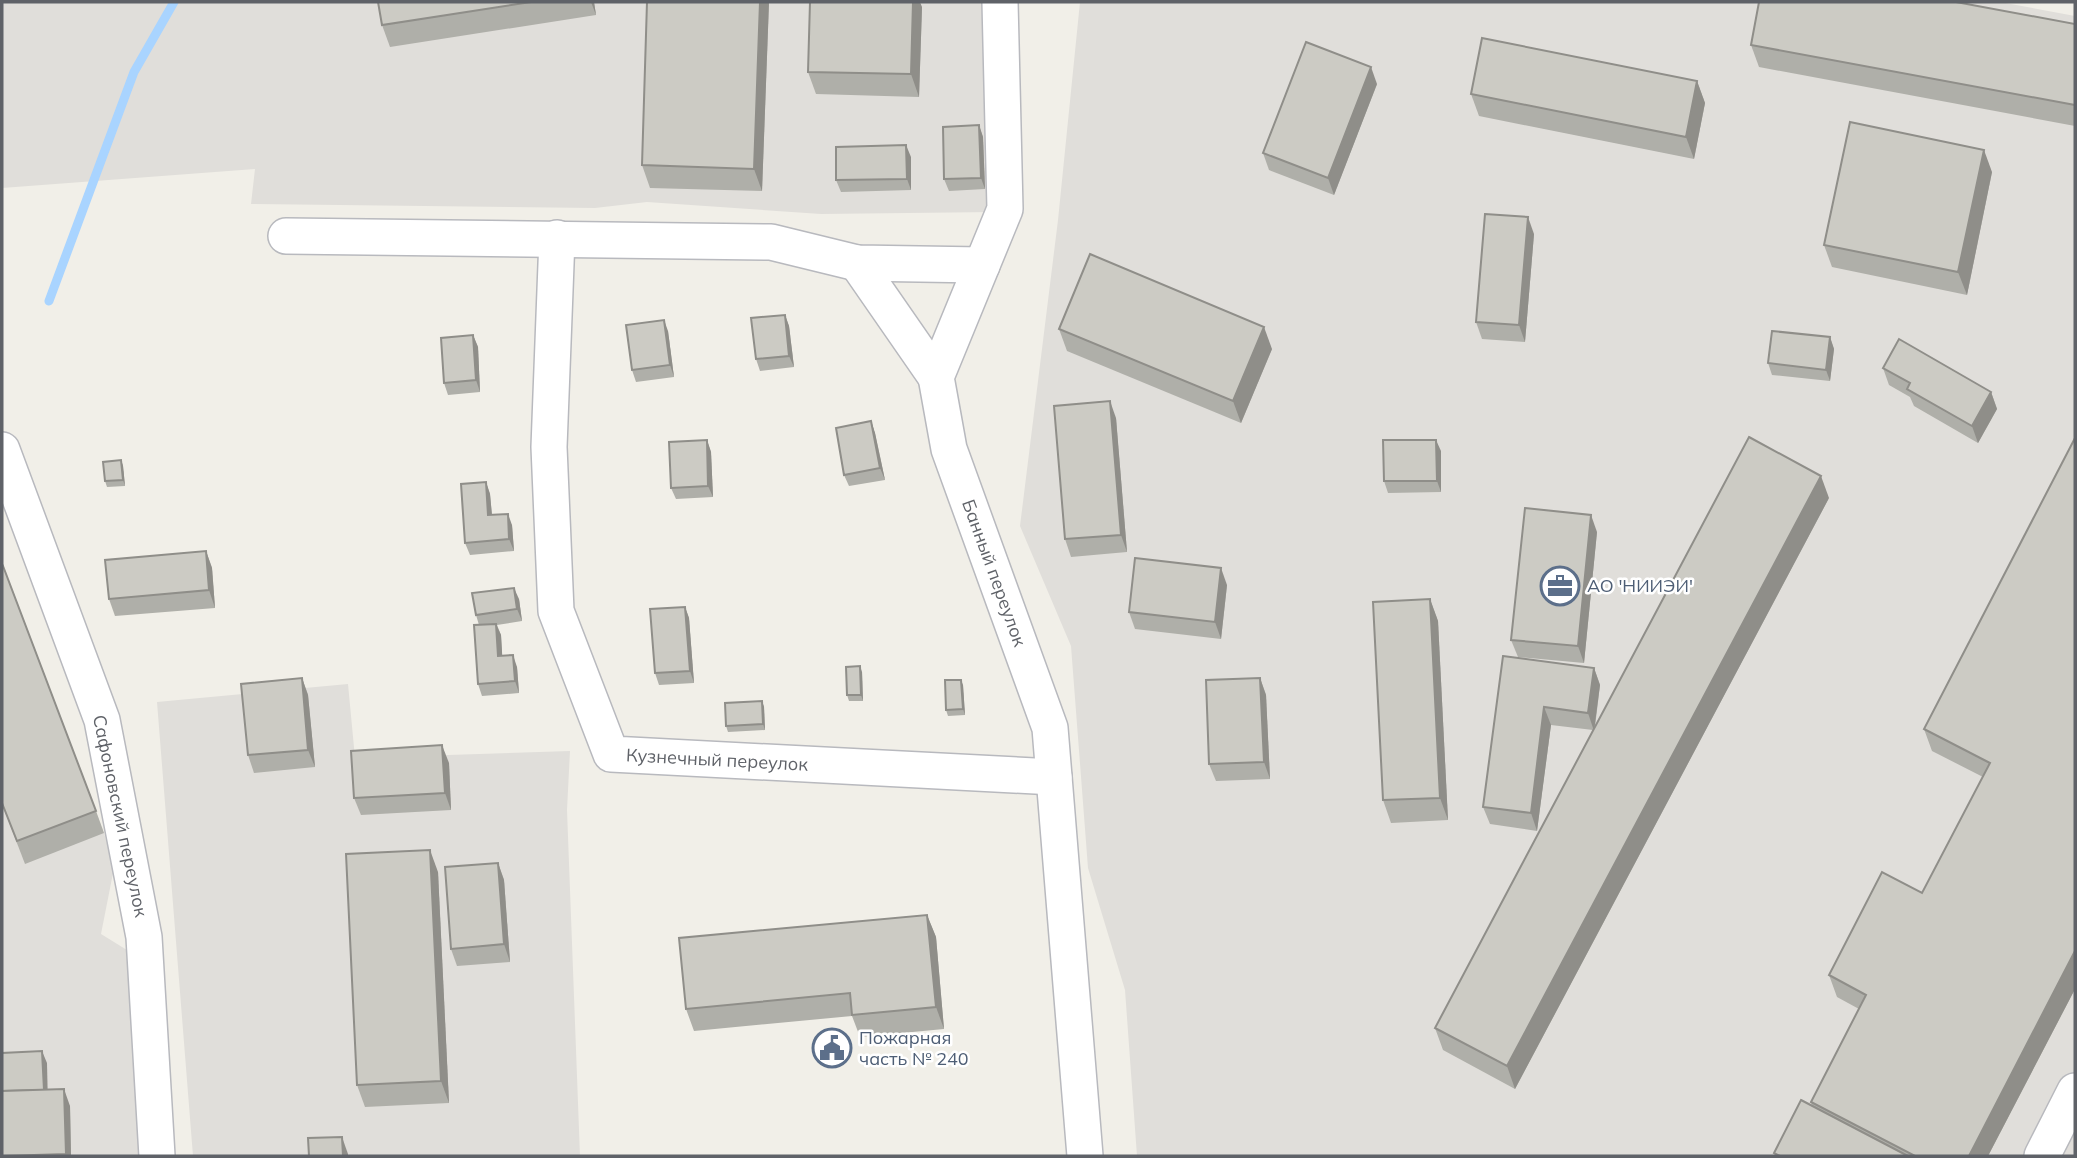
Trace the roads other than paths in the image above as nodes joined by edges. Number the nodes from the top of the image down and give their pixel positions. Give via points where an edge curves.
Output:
1 (1000, 2) edge
2 (286, 236) dead end
3 (557, 239) junction
4 (857, 263) junction
5 (982, 265) junction
6 (936, 377) junction
7 (2, 450) edge
8 (1054, 777) junction
9 (2075, 1091) edge
10 (157, 1156) edge
11 (1085, 1156) edge
12 (2042, 1156) edge

1 - 5 street via 1005,209
2 - 3 street
3 - 4 street via 771,242
3 - 8 street, Кузнечный переулок via 549,447 556,611 611,754
4 - 5 street
4 - 6 street
5 - 6 street
6 - 8 street, Банный переулок via 949,449 1050,728
7 - 10 street, Сафоновский переулок via 102,720 144,937
8 - 11 street, Банный переулок
9 - 12 street

